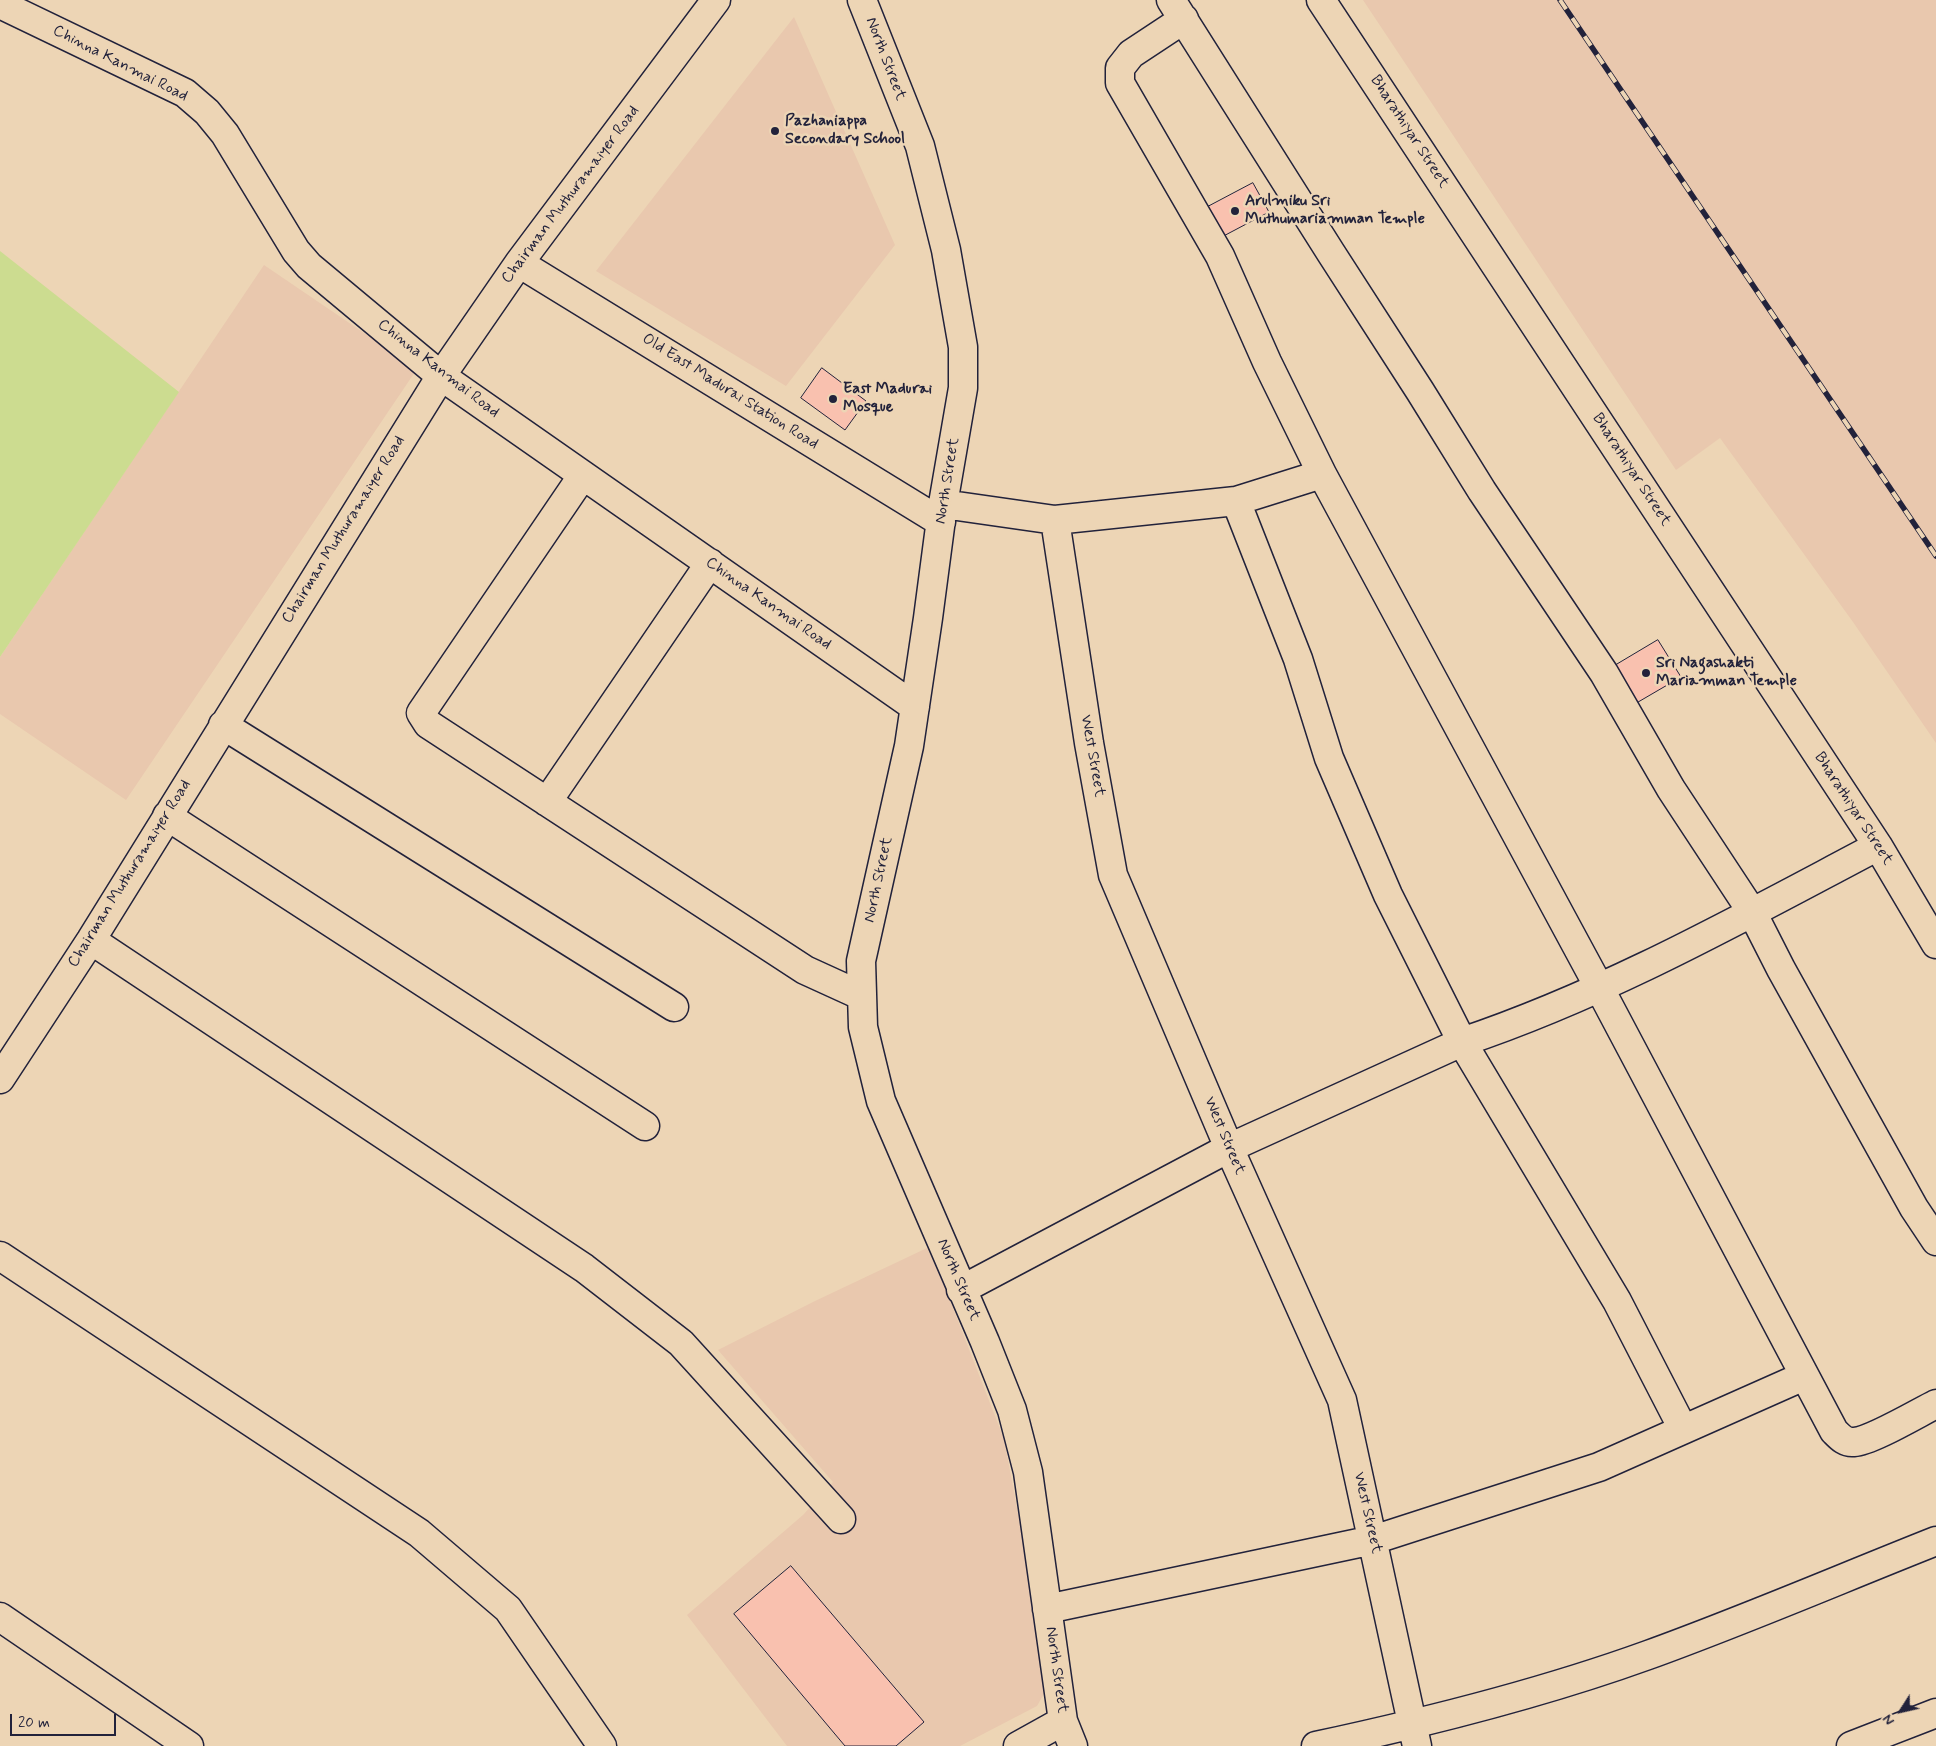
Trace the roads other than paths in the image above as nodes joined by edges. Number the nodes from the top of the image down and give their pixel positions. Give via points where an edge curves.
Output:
1 (716, 0) edge
2 (862, 0) edge
3 (1322, 0) edge
4 (0, 4) edge
5 (1177, 10) edge
6 (519, 263) junction
7 (441, 376) junction
8 (1322, 474) junction
9 (583, 475) junction
10 (1236, 501) junction
11 (942, 513) junction
12 (1055, 520) junction
13 (710, 564) junction
14 (915, 707) junction
15 (223, 725) junction
16 (547, 802) junction
17 (167, 816) junction
18 (1878, 846) junction
19 (1752, 912) junction
20 (91, 940) junction
21 (1936, 944) edge
22 (1600, 989) junction
23 (862, 996) junction
24 (674, 1007) dead end
25 (1462, 1042) junction
26 (0, 1079) edge
27 (645, 1126) dead end
28 (1228, 1148) junction
29 (1936, 1242) edge
30 (0, 1256) edge
31 (961, 1290) junction
32 (1804, 1376) junction
33 (1936, 1404) edge
34 (1683, 1429) junction
35 (841, 1519) dead end
36 (1373, 1540) junction
37 (1936, 1541) edge
38 (1047, 1609) junction
39 (0, 1618) edge
40 (1936, 1713) edge
41 (1068, 1734) edge
42 (1414, 1736) edge
43 (189, 1746) edge
44 (602, 1746) edge
45 (1018, 1746) edge
46 (1316, 1746) edge
47 (1851, 1746) edge

1 - 6 street, Chairman Muthuramaiyer Road
2 - 11 street, North Street via 920,146 946,250 963,347 963,388
3 - 18 street, Bharathiyar Street
4 - 7 street, Chinna Kanmai Road via 185,93 225,134 296,251
5 - 8 street via 1120,68 1120,83 1220,256
5 - 19 street via 1482,491 1604,673 1671,789
6 - 7 street, Chairman Muthuramaiyer Road
6 - 11 street, Old East Madurai Station Road
7 - 9 street, Chinna Kanmai Road
7 - 15 street, Chairman Muthuramaiyer Road
8 - 10 street
8 - 22 street
9 - 13 street, Chinna Kanmai Road
9 - 16 street via 421,713 428,724
10 - 12 street
10 - 25 street via 1298,659 1329,758 1388,895
11 - 12 street
11 - 14 street, North Street
12 - 28 street, West Street via 1113,875
13 - 14 street, Chinna Kanmai Road
13 - 16 street
14 - 23 street, North Street via 861,961
15 - 17 street, Chairman Muthuramaiyer Road
15 - 24 street
16 - 23 street via 805,970
17 - 20 street, Chairman Muthuramaiyer Road
17 - 27 street
18 - 19 street
18 - 21 street, Bharathiyar Street
19 - 22 street
19 - 29 street
20 - 26 street, Chairman Muthuramaiyer Road
20 - 35 street via 592,1274 681,1343
22 - 25 street
22 - 32 street
23 - 31 street, North Street via 863,1027 882,1101
25 - 28 street
25 - 34 street via 1617,1301
28 - 31 street
28 - 36 street, West Street via 1342,1400
30 - 44 street via 419,1534 508,1609
31 - 38 street, North Street via 1014,1419 1028,1472
32 - 33 street via 1834,1431 1844,1441 1869,1438
32 - 34 street
34 - 36 street via 1599,1467
36 - 38 street
36 - 42 street, West Street
37 - 42 street via 1648,1655
38 - 41 street, North Street
39 - 43 street
40 - 47 street
41 - 45 street
42 - 46 street

